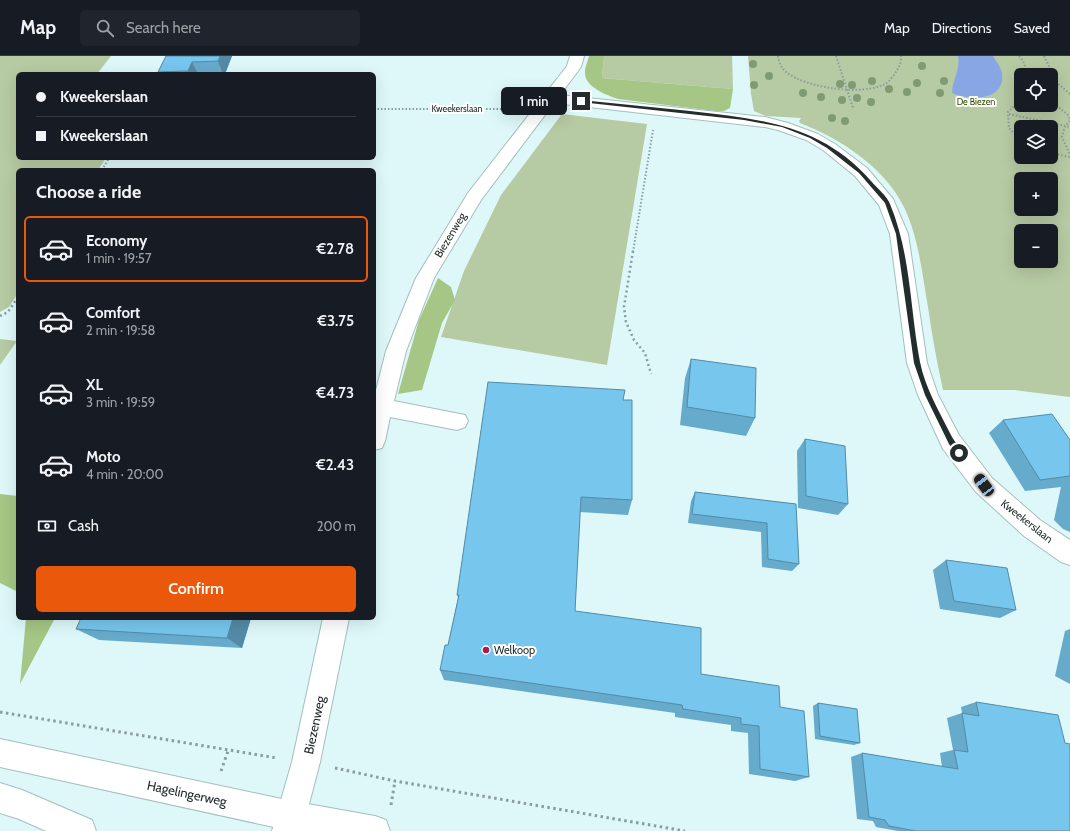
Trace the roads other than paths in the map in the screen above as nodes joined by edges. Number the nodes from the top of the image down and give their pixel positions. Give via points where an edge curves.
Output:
1 (577, 56) edge
2 (546, 103) junction
3 (381, 406) junction
4 (457, 421) dead end
5 (376, 431) edge
6 (1070, 554) edge
7 (336, 620) edge
8 (0, 753) edge
9 (0, 798) edge
10 (288, 824) edge
11 (81, 831) edge
12 (375, 831) edge

1 - 2 street, Biezenweg via 574,67
2 - 3 street, Biezenweg via 474,197 425,278 396,351
2 - 6 street, Kweekerslaan via 744,118 783,126 812,137 829,147 861,172 887,202 898,234 917,363 928,395 951,442 984,485 1032,528
3 - 4 street
3 - 5 street, Biezenweg
7 - 10 street, Biezenweg via 306,762
8 - 10 street, Hagelingerweg
9 - 11 street
10 - 12 street, Hagelingerweg

